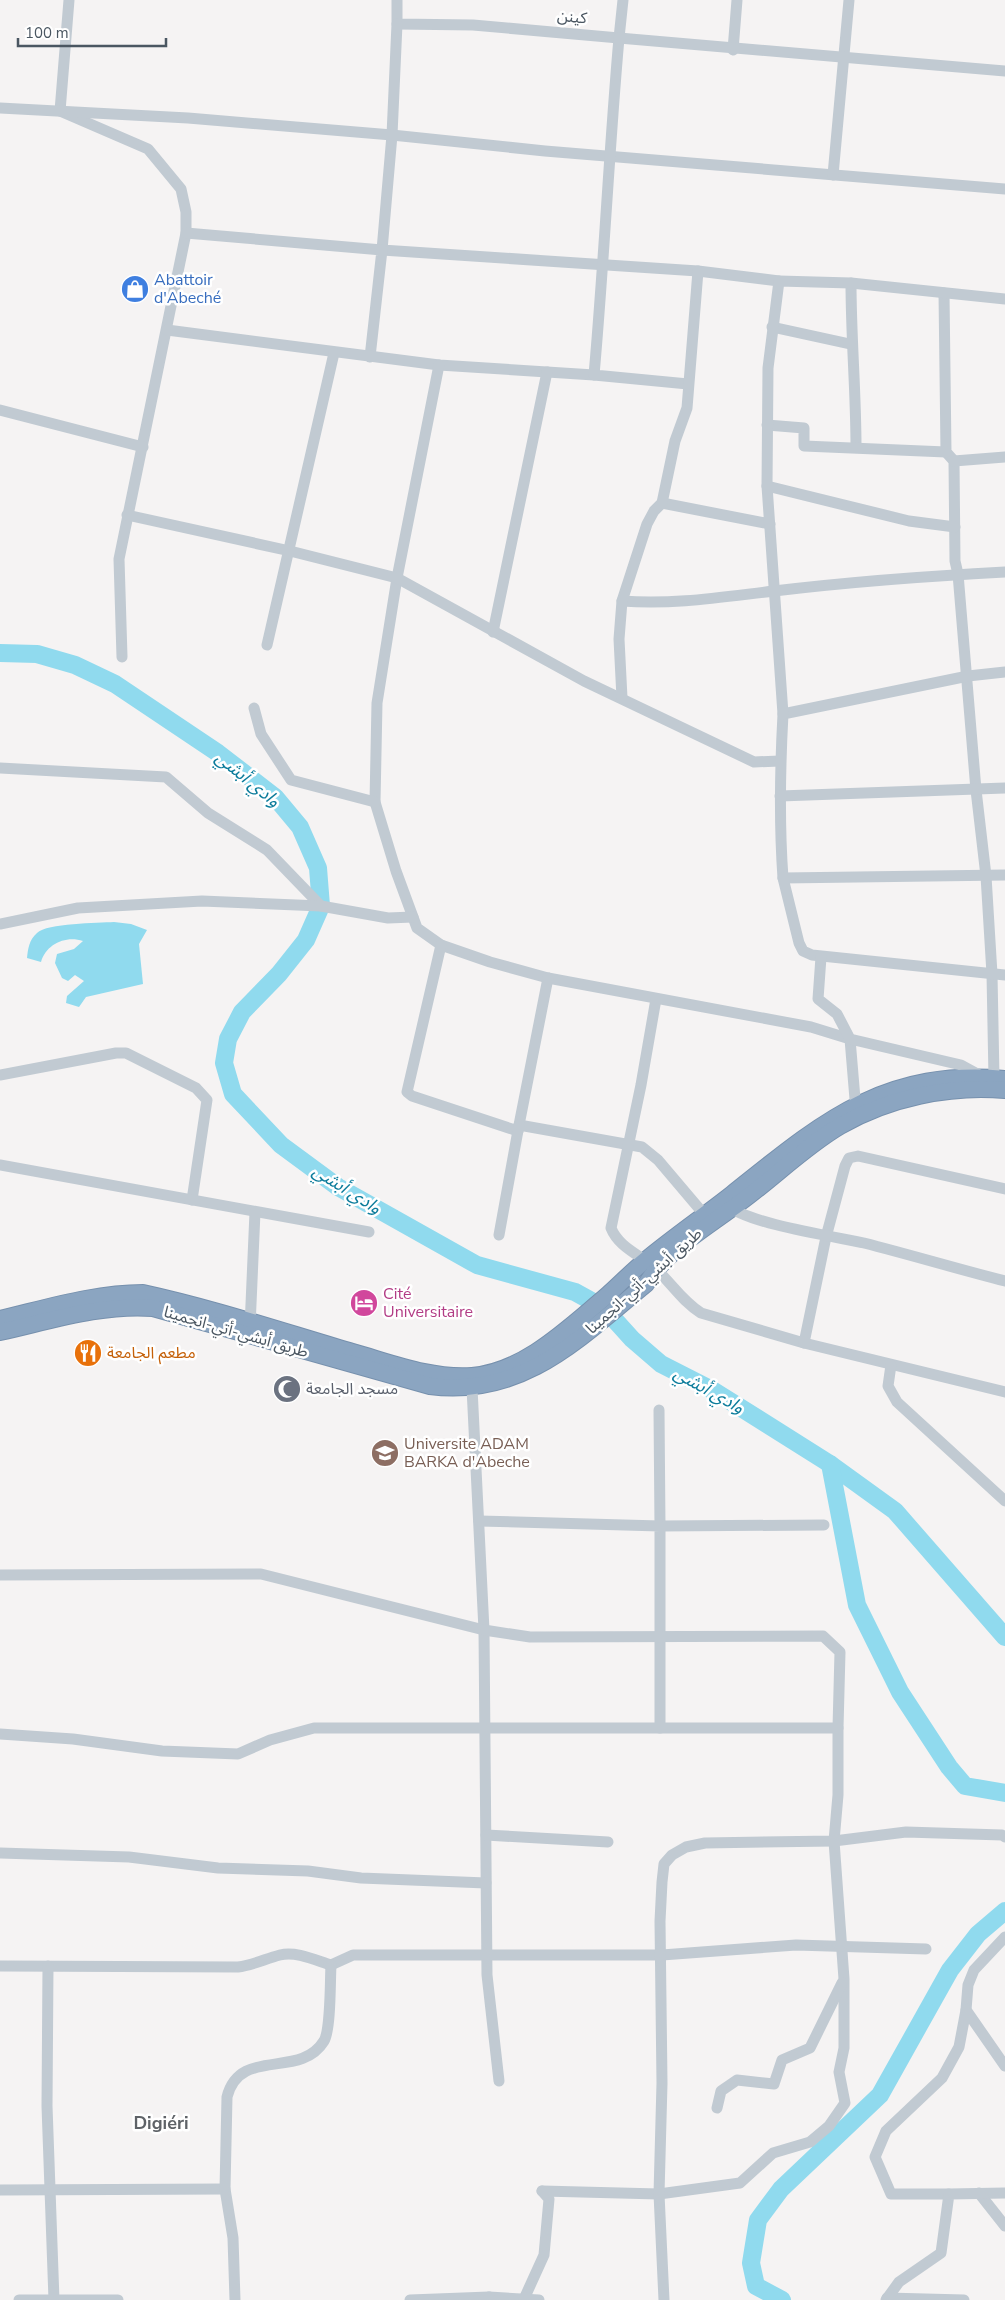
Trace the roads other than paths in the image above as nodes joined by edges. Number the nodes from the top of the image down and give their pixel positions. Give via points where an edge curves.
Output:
1 (69, 0) edge
2 (397, 0) edge
3 (623, 0) edge
4 (737, 0) edge
5 (849, 0) edge
6 (397, 24) junction
7 (619, 38) junction
8 (733, 50) junction
9 (845, 57) junction
10 (1005, 71) edge
11 (0, 108) edge
12 (60, 111) junction
13 (392, 135) junction
14 (609, 156) junction
15 (833, 175) junction
16 (1005, 189) edge
17 (186, 233) junction
18 (382, 250) junction
19 (604, 265) junction
20 (698, 271) junction
21 (779, 281) junction
22 (851, 283) junction
23 (944, 293) junction
24 (1005, 299) edge
25 (772, 327) junction
26 (167, 330) junction
27 (850, 344) junction
28 (334, 353) junction
29 (370, 357) junction
30 (438, 365) junction
31 (547, 372) junction
32 (594, 375) junction
33 (688, 384) junction
34 (0, 410) edge
35 (767, 426) junction
36 (143, 447) junction
37 (856, 447) junction
38 (946, 452) junction
39 (1005, 457) edge
40 (954, 461) junction
41 (767, 486) junction
42 (662, 503) junction
43 (127, 515) junction
44 (770, 524) junction
45 (955, 527) junction
46 (290, 551) junction
47 (1005, 572) edge
48 (958, 574) junction
49 (397, 578) junction
50 (775, 591) junction
51 (622, 601) junction
52 (493, 632) junction
53 (267, 645) dead end
54 (122, 657) dead end
55 (1005, 672) edge
56 (968, 676) junction
57 (622, 698) junction
58 (254, 708) dead end
59 (782, 714) junction
60 (780, 761) junction
61 (0, 768) edge
62 (1005, 788) edge
63 (976, 790) junction
64 (780, 796) junction
65 (374, 802) junction
66 (1005, 875) edge
67 (986, 876) junction
68 (784, 878) junction
69 (321, 906) junction
70 (413, 917) junction
71 (0, 924) edge
72 (441, 945) junction
73 (821, 957) junction
74 (992, 974) junction
75 (1005, 975) edge
76 (548, 978) junction
77 (656, 999) junction
78 (850, 1039) junction
79 (0, 1075) edge
80 (994, 1078) edge
81 (1005, 1090) edge
82 (856, 1111) junction
83 (518, 1128) junction
84 (628, 1145) junction
85 (0, 1165) edge
86 (1005, 1189) edge
87 (192, 1200) junction
88 (728, 1205) junction
89 (255, 1212) junction
90 (708, 1218) junction
91 (369, 1232) dead end
92 (499, 1235) dead end
93 (826, 1237) junction
94 (645, 1267) junction
95 (1005, 1281) edge
96 (0, 1319) edge
97 (250, 1329) junction
98 (0, 1332) edge
99 (572, 1334) junction
100 (804, 1343) junction
101 (555, 1347) junction
102 (891, 1366) junction
103 (472, 1388) junction
104 (1005, 1392) edge
105 (659, 1410) dead end
106 (1005, 1500) edge
107 (479, 1521) junction
108 (824, 1525) dead end
109 (660, 1526) junction
110 (0, 1575) edge
111 (484, 1630) junction
112 (660, 1636) junction
113 (660, 1728) junction
114 (838, 1728) junction
115 (486, 1729) junction
116 (0, 1734) edge
117 (486, 1836) junction
118 (1005, 1837) edge
119 (608, 1842) dead end
120 (834, 1842) junction
121 (0, 1853) edge
122 (486, 1884) junction
123 (1005, 1938) edge
124 (841, 1946) junction
125 (926, 1949) dead end
126 (487, 1954) junction
127 (662, 1954) junction
128 (331, 1964) junction
129 (0, 1966) edge
130 (48, 1966) junction
131 (844, 1979) junction
132 (966, 2010) junction
133 (1005, 2066) edge
134 (500, 2081) dead end
135 (717, 2108) dead end
136 (49, 2189) junction
137 (225, 2189) junction
138 (0, 2190) edge
139 (979, 2193) junction
140 (1005, 2193) edge
141 (659, 2194) junction
142 (949, 2194) junction
143 (1005, 2226) edge
144 (489, 2298) edge
145 (54, 2299) edge
146 (524, 2299) edge
147 (886, 2299) edge
148 (19, 2300) edge
149 (118, 2300) edge
150 (235, 2300) edge
151 (410, 2300) edge
152 (540, 2300) edge
153 (664, 2300) edge
154 (964, 2300) edge

1 - 12 street
2 - 6 street
3 - 7 street
4 - 8 street
5 - 9 street
6 - 7 street, كينن via 474,25
6 - 13 street
7 - 8 street, كينن
7 - 14 street
8 - 9 street, كينن
9 - 10 street, كينن
9 - 15 street
11 - 12 street
12 - 13 street
12 - 17 street via 148,149 181,189
13 - 14 street
13 - 18 street
14 - 15 street
14 - 19 street
15 - 16 street
17 - 18 street
17 - 26 street
18 - 19 street
18 - 29 street
19 - 20 street
19 - 32 street
20 - 21 street
20 - 33 street
21 - 22 street
21 - 25 street
22 - 23 street
22 - 27 street
23 - 24 street
23 - 38 street
25 - 27 street
25 - 35 street
26 - 28 street
26 - 36 street
27 - 37 street via 856,396
28 - 29 street
28 - 46 street
29 - 30 street
30 - 31 street
30 - 49 street
31 - 32 street
31 - 52 street
32 - 33 street
33 - 42 street via 687,408 675,441
34 - 36 street
35 - 37 street via 804,428 804,446
35 - 41 street
36 - 43 street
37 - 38 street
38 - 40 street
39 - 40 street
40 - 45 street
41 - 44 street
41 - 45 street via 909,521
42 - 44 street
42 - 51 street via 647,524
43 - 46 street
43 - 54 street via 119,559
44 - 50 street
45 - 48 street
46 - 49 street
46 - 53 street
47 - 48 street
48 - 50 street
48 - 56 street
49 - 52 street
49 - 65 street via 377,704
50 - 51 street via 656,604
50 - 59 street
51 - 57 street via 619,640
52 - 57 street
55 - 56 street
56 - 59 street
56 - 63 street
57 - 60 street via 754,762
58 - 65 street via 261,734 292,780
59 - 60 street
60 - 64 street
61 - 69 street via 166,777 208,813 267,850
62 - 63 street
63 - 64 street
63 - 67 street
64 - 68 street
65 - 70 street
66 - 67 street
67 - 68 street
67 - 74 street
68 - 73 street via 799,943 803,951
69 - 70 street via 388,918
69 - 71 street via 202,901 78,908
70 - 72 street via 417,928
72 - 76 street
72 - 83 street via 407,1092
73 - 74 street
73 - 78 street via 818,999 837,1014
74 - 75 street
74 - 80 street
76 - 77 street
76 - 83 street
77 - 78 street via 811,1027
77 - 84 street
78 - 80 street via 961,1065
78 - 82 street
79 - 87 street via 116,1053 126,1054 196,1088 207,1100
80 - 82 highway via 930,1082 898,1088
81 - 82 highway via 938,1093
82 - 88 highway via 805,1136
83 - 84 street
83 - 92 street
84 - 90 street via 650,1152
84 - 94 street via 610,1228
85 - 87 street
86 - 93 street via 858,1156 849,1158
87 - 89 street
88 - 90 highway
88 - 93 street via 743,1214
89 - 91 street
89 - 97 street
90 - 94 highway
93 - 95 street via 862,1243
93 - 100 street
94 - 99 highway
94 - 99 highway, طريق أبشي-أتي-انجمينا via 646,1284
94 - 100 street via 701,1313
96 - 97 highway via 92,1298 143,1293
97 - 98 highway, طريق أبشي-أتي-انجمينا via 129,1306
97 - 101 highway via 444,1375 486,1374
97 - 103 highway, طريق أبشي-أتي-انجمينا via 430,1386
99 - 101 highway
100 - 102 street
101 - 103 highway, طريق أبشي-أتي-انجمينا via 520,1376
102 - 104 street
102 - 106 street via 888,1386 897,1402
103 - 107 street
105 - 109 street
107 - 109 street
107 - 111 street
108 - 109 street
109 - 112 street
110 - 111 street via 261,1574
111 - 112 street via 530,1637
111 - 115 street
112 - 113 street
112 - 114 street via 823,1636 840,1652
113 - 114 street
113 - 115 street
114 - 120 street
115 - 116 street via 314,1728 270,1740 238,1754 162,1751 73,1739
115 - 117 street
117 - 119 street
117 - 122 street
118 - 120 street via 906,1832
120 - 124 street
120 - 127 street via 704,1843 686,1847 672,1855 664,1864 662,1882
121 - 122 street via 129,1857 218,1868
122 - 126 street
123 - 132 street via 974,1970 968,1985
124 - 125 street
124 - 127 street via 796,1945
124 - 131 street
126 - 127 street
126 - 128 street via 353,1955
126 - 134 street
127 - 141 street
128 - 130 street via 294,1954 238,1967
128 - 137 street via 328,2029 324,2041 301,2060 247,2069 235,2078 230,2087 227,2097
129 - 130 street
130 - 136 street
131 - 135 street via 810,2048 782,2060 774,2084 737,2080 721,2091
131 - 141 street via 844,2048 839,2072 845,2103 830,2126 810,2142 773,2153 740,2183
132 - 133 street
132 - 142 street via 959,2047 942,2078 886,2131 875,2157 891,2194
136 - 137 street
136 - 138 street
136 - 145 street
137 - 150 street via 233,2238
139 - 140 street
139 - 142 street
139 - 143 street
141 - 146 street via 542,2191 550,2199 544,2255
141 - 153 street
142 - 147 street via 941,2254 899,2282
144 - 146 street
144 - 151 street
145 - 148 street
145 - 149 street
146 - 152 street
147 - 154 street

